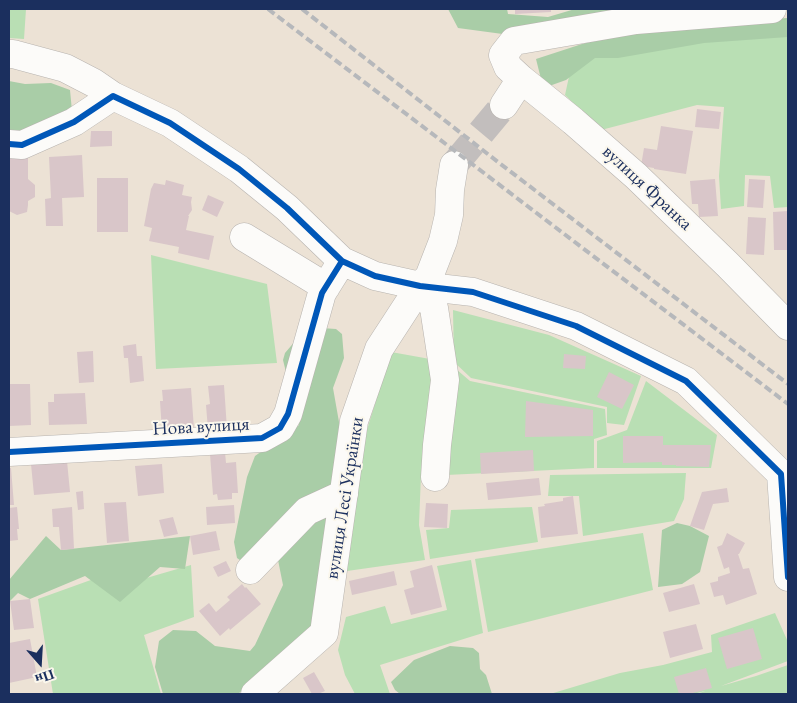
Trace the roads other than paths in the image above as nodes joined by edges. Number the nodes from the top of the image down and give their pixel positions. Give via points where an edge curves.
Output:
1 (772, 9) edge
2 (9, 54) edge
3 (521, 79) junction
4 (113, 96) junction
5 (504, 105) tunnel mouth
6 (9, 144) edge
7 (454, 165) tunnel mouth
8 (244, 237) dead end
9 (342, 261) junction
10 (425, 282) junction
11 (324, 290) junction
12 (788, 326) edge
13 (9, 452) edge
14 (434, 477) dead end
15 (344, 494) junction
16 (250, 570) dead end
17 (788, 577) edge
18 (256, 694) edge

1 - 3 street, вулиця Франка via 636,20 514,41 503,55 508,67
2 - 4 street via 65,68
3 - 5 street
3 - 12 street, вулиця Франка via 636,176
4 - 6 street via 74,122 22,144
4 - 9 street via 170,124 239,169
7 - 10 street, вулиця Лесі Українки via 443,241
8 - 11 street
9 - 10 street via 375,276
9 - 11 street, Нова вулиця
10 - 14 street via 434,308 445,380
10 - 15 street, вулиця Лесі Українки via 379,349 354,421
10 - 17 street via 473,292 576,326 686,381 781,474
11 - 13 street, Нова вулиця via 288,414 280,428 262,438
15 - 16 street via 307,511
15 - 18 street, вулиця Лесі Українки via 324,633

